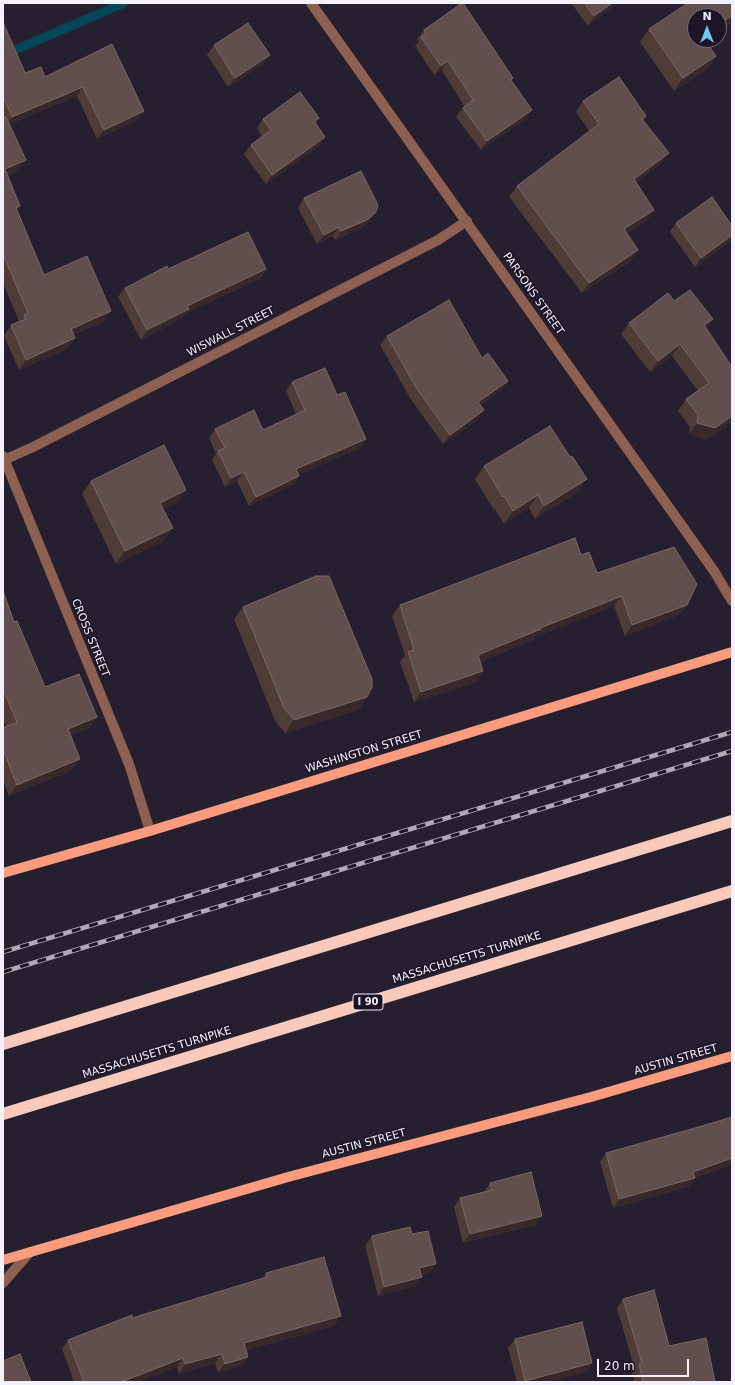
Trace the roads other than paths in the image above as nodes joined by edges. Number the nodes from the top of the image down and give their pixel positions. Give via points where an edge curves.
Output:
1 (312, 3) edge
2 (467, 221) junction
3 (4, 458) edge
4 (732, 601) edge
5 (732, 652) edge
6 (732, 821) edge
7 (150, 830) junction
8 (3, 873) edge
9 (732, 891) edge
10 (3, 1044) edge
11 (732, 1056) edge
12 (3, 1114) edge
13 (30, 1252) junction
14 (3, 1260) edge
15 (3, 1283) edge

1 - 2 street, PARSONS STREET
2 - 3 street, WISWALL STREET via 438,240 33,447
2 - 4 street, PARSONS STREET via 714,570
3 - 7 street, CROSS STREET via 129,764
5 - 7 main road, WASHINGTON STREET
6 - 10 highway
7 - 8 main road, WASHINGTON STREET
9 - 12 highway, MASSACHUSETTS TURNPIKE / I 90
11 - 13 main road, AUSTIN STREET via 591,1097 288,1177
13 - 14 main road, AUSTIN STREET
13 - 15 street

